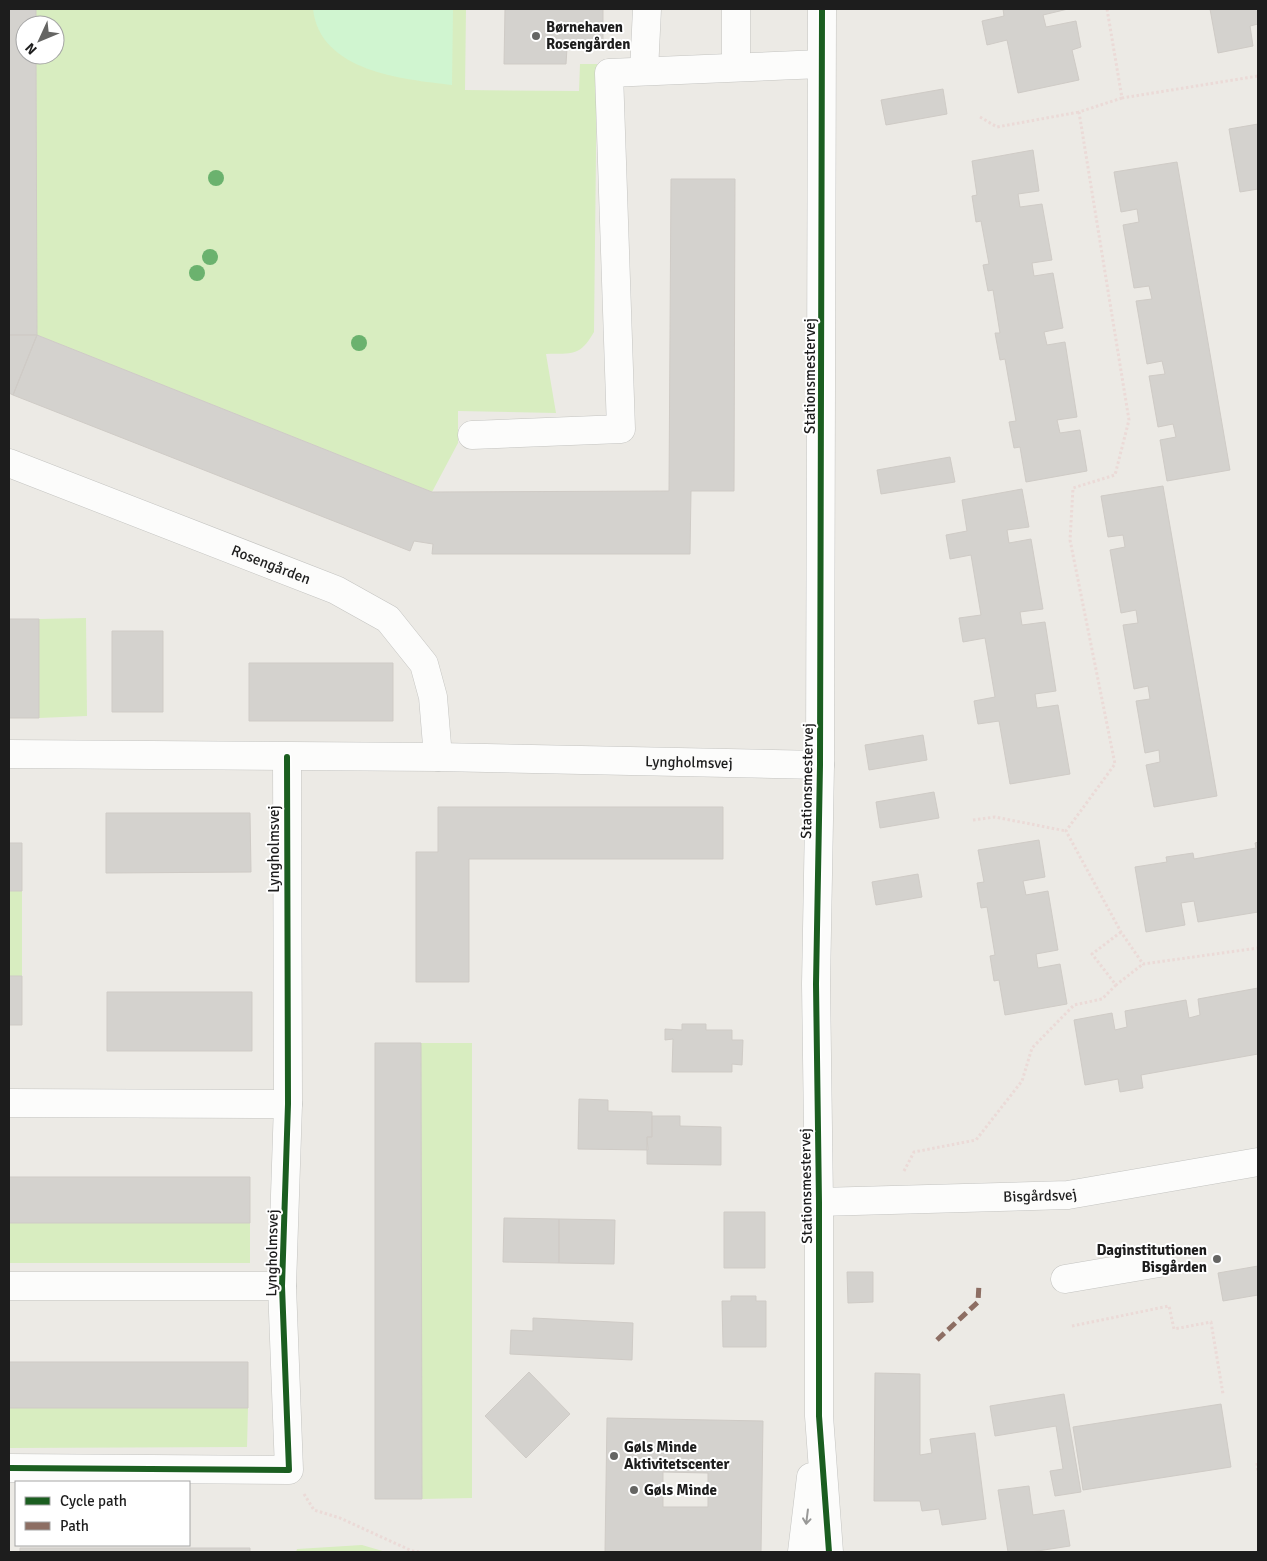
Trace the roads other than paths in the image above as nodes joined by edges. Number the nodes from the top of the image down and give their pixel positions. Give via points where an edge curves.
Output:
1 (648, 9) edge
2 (736, 9) edge
3 (822, 9) edge
4 (821, 64) junction
5 (736, 66) junction
6 (644, 71) junction
7 (472, 435) dead end
8 (9, 463) edge
9 (9, 754) edge
10 (287, 757) junction
11 (438, 757) junction
12 (820, 765) junction
13 (9, 1103) edge
14 (288, 1104) junction
15 (1258, 1162) edge
16 (819, 1202) junction
17 (1159, 1263) dead end
18 (1065, 1279) dead end
19 (9, 1286) edge
20 (282, 1286) junction
21 (819, 1416) junction
22 (9, 1468) edge
23 (802, 1552) edge
24 (830, 1552) edge

1 - 6 street
2 - 5 street
3 - 4 street, Stationsmestervej
4 - 5 street
4 - 12 street, Stationsmestervej
5 - 6 street
6 - 7 street via 609,72 621,429
8 - 11 street, Rosengården via 336,590 388,619 424,664 433,697
9 - 10 street, Lyngholmsvej
10 - 11 street, Lyngholmsvej
10 - 14 street, Lyngholmsvej
11 - 12 street, Lyngholmsvej
12 - 16 street, Stationsmestervej via 816,984
13 - 14 street
14 - 20 street, Lyngholmsvej
15 - 16 street, Bisgårdsvej via 1068,1195
16 - 21 street, Stationsmestervej
17 - 18 street
19 - 20 street, Lyngholmsvej
20 - 22 street, Lyngholmsvej via 289,1470
21 -> 23 street, Stationsmestervej
21 - 24 street, Stationsmestervej

